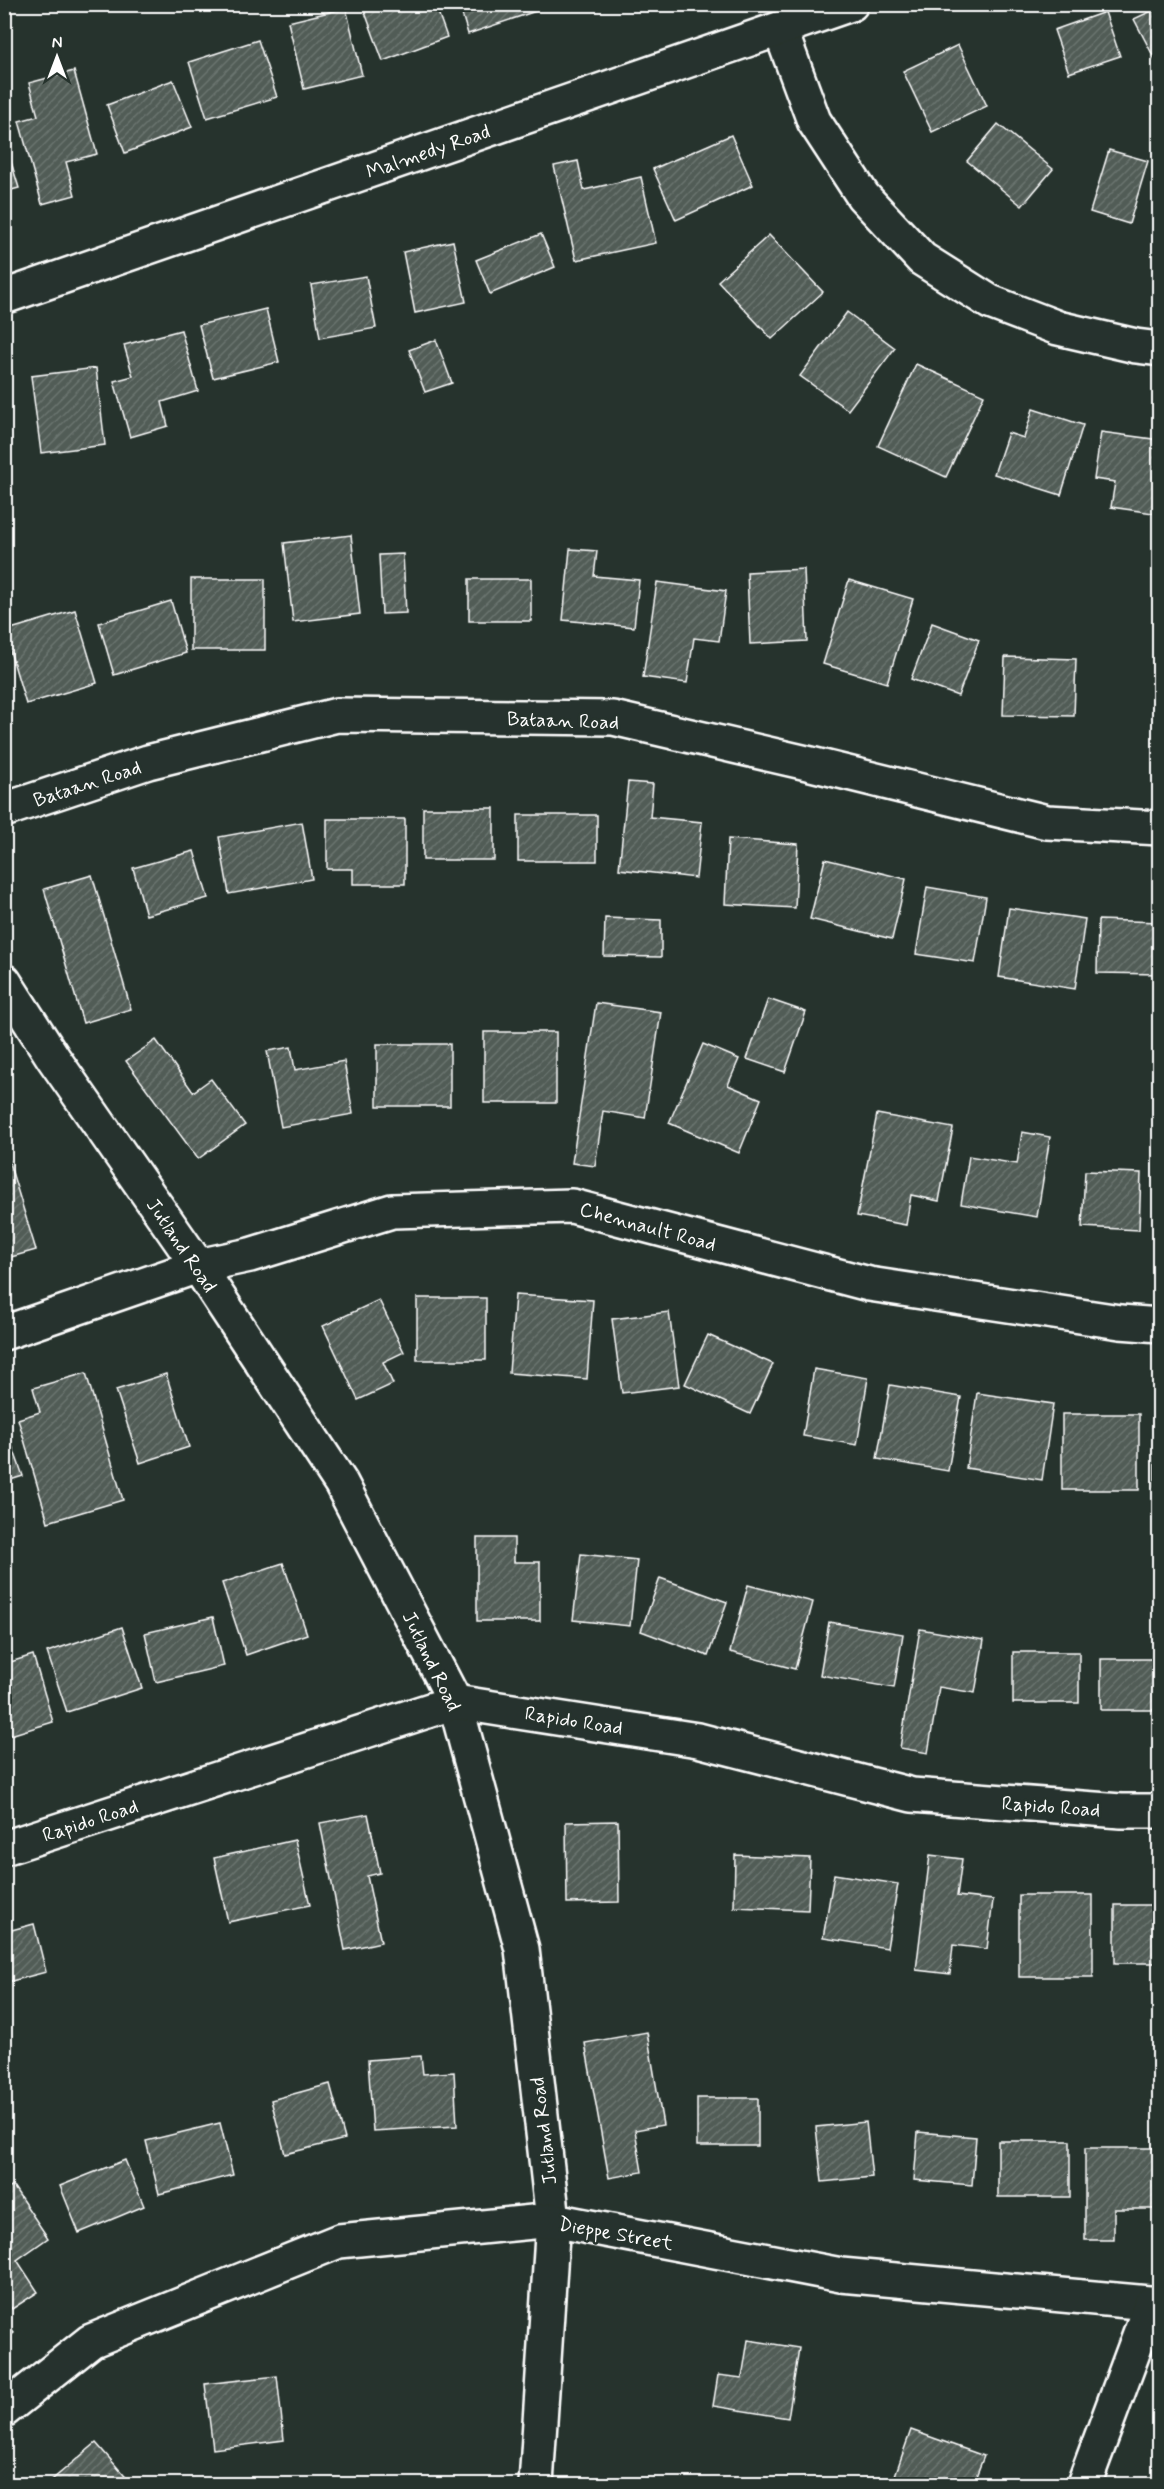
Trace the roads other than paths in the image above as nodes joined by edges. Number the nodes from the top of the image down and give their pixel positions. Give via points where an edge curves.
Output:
1 (852, 4) edge
2 (780, 29) junction
3 (4, 297) edge
4 (1160, 349) edge
5 (4, 810) edge
6 (1160, 828) edge
7 (4, 981) edge
8 (198, 1266) junction
9 (1160, 1325) edge
10 (4, 1334) edge
11 (454, 1702) junction
12 (1160, 1811) edge
13 (4, 1848) edge
14 (553, 2220) junction
15 (1155, 2304) edge
16 (4, 2410) edge
17 (536, 2484) edge
18 (1084, 2484) edge

1 - 2 street, Malmedy Road
2 - 3 street, Malmedy Road
2 - 4 street via 814,121 863,196 922,259 990,302 1058,328
5 - 6 street, Bataan Road via 148,762 338,715 613,718 1047,822
7 - 8 street, Jutland Road
8 - 9 street, Chennault Road via 250,1255 392,1211 572,1206 869,1284
8 - 10 street, Chennault Road
8 - 11 street, Jutland Road via 341,1483
11 - 12 street, Rapido Road via 698,1740 912,1795
11 - 13 street, Rapido Road
11 - 14 street, Jutland Road via 522,1949
14 - 15 street, Dieppe Street via 841,2275
14 - 16 street, Dieppe Street via 339,2241 91,2341
14 - 17 street, Jutland Road
15 - 18 street

